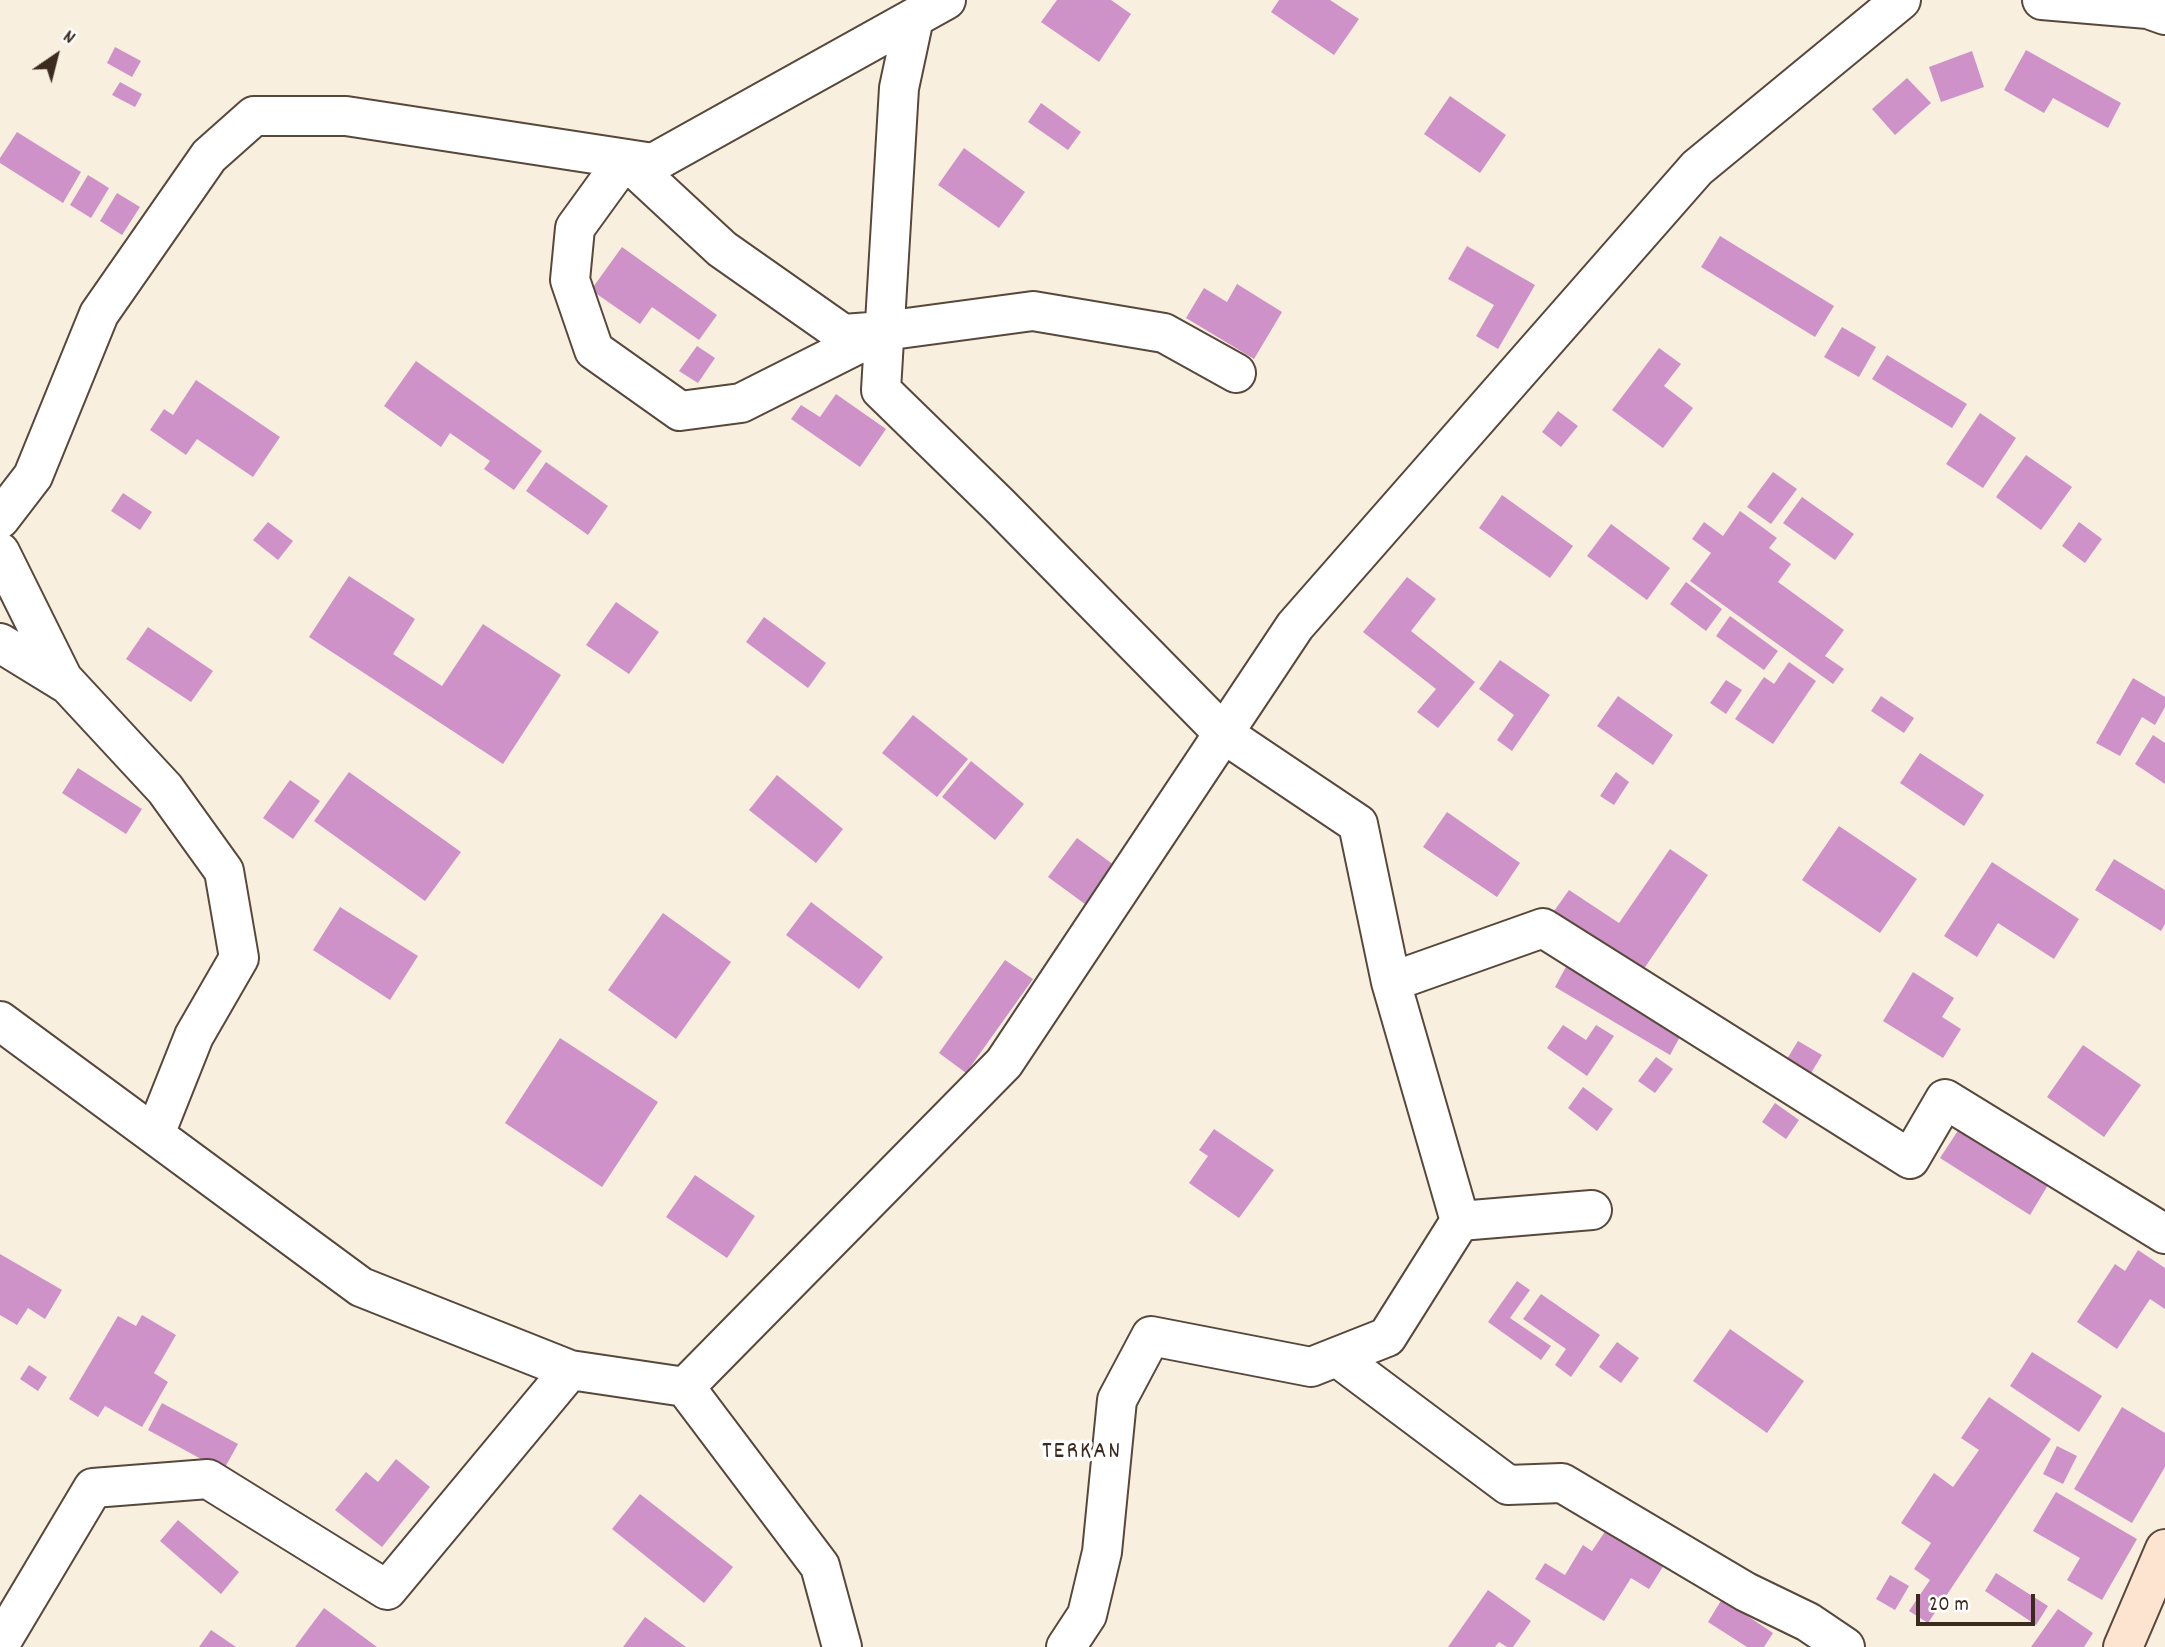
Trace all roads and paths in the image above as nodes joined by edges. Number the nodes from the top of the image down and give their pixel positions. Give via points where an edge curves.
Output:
1 (1901, 0) edge
2 (2042, 0) edge
3 (930, 9) edge
4 (2165, 15) edge
5 (625, 159) junction
6 (884, 331) junction
7 (1236, 373) dead end
8 (0, 519) edge
9 (0, 552) edge
10 (0, 643) edge
11 (69, 685) junction
12 (1224, 734) junction
13 (1391, 982) junction
14 (0, 1021) edge
15 (155, 1134) junction
16 (1592, 1210) dead end
17 (1460, 1221) junction
18 (2165, 1234) edge
19 (1337, 1357) junction
20 (570, 1370) junction
21 (685, 1387) junction
22 (2165, 1549) edge
23 (0, 1644) edge
24 (842, 1647) edge
25 (1066, 1647) edge
26 (1845, 1647) edge
27 (2123, 1647) edge

1 - 12 street via 1697,168 1295,626
2 - 4 street via 2148,9
3 - 5 street via 653,163
3 - 6 street via 899,88
5 - 6 street via 722,249 843,334
5 - 6 street via 575,228 570,280 594,350 680,411 741,403
5 - 8 street via 346,116 254,116 209,156 99,314 33,476
6 - 7 street via 1033,311 1164,333
6 - 12 street via 881,390
9 - 11 street
10 - 11 street
11 - 15 street via 165,789 224,871 239,958 194,1035
12 - 13 street via 1358,824
12 - 21 street via 1004,1063
13 - 17 street
13 - 18 street via 1543,928 1910,1159 1945,1099
14 - 15 street
15 - 20 street via 361,1287
16 - 17 street
17 - 19 street via 1387,1337
19 - 25 street via 1311,1367 1151,1336 1117,1400 1102,1552 1087,1615
19 - 26 street via 1507,1485 1562,1483
20 - 21 street
20 - 23 street via 387,1590 208,1479 93,1488
21 - 24 street via 820,1566
22 - 27 street

